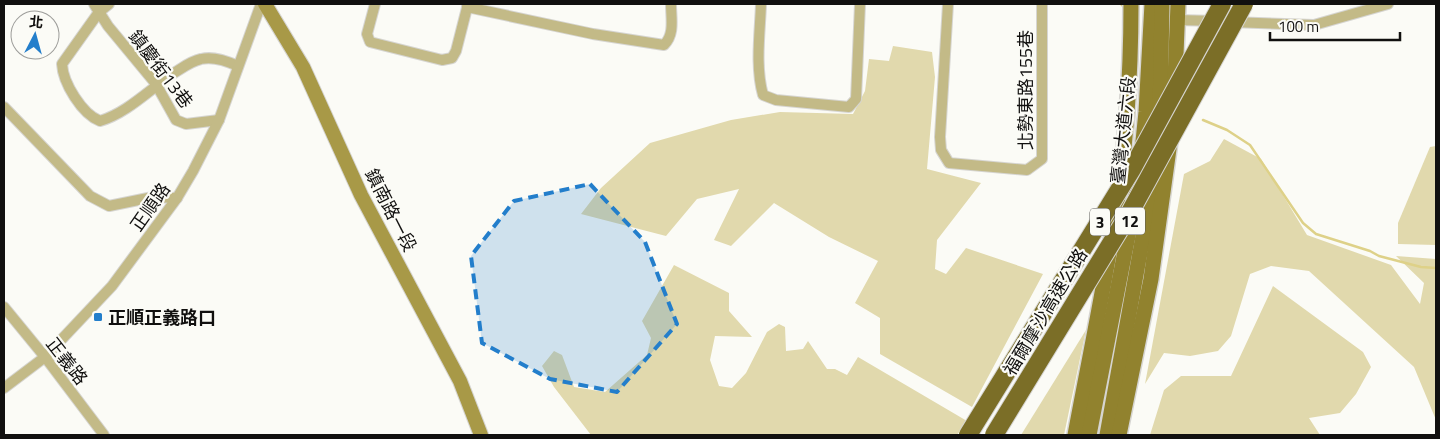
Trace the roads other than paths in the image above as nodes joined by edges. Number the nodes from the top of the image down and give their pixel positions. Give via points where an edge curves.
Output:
1 (109, 4) edge
2 (261, 4) edge
3 (265, 4) edge
4 (375, 4) edge
5 (671, 4) edge
6 (761, 4) edge
7 (860, 4) edge
8 (948, 4) edge
9 (1042, 4) edge
10 (1132, 4) edge
11 (1152, 4) edge
12 (1162, 4) edge
13 (1178, 4) edge
14 (1222, 4) edge
15 (1244, 4) edge
16 (1388, 4) edge
17 (468, 6) edge
18 (96, 8) edge
19 (1177, 20) junction
20 (238, 66) junction
21 (156, 84) junction
22 (4, 107) edge
23 (219, 120) junction
24 (177, 198) junction
25 (4, 307) edge
26 (45, 358) junction
27 (4, 388) edge
28 (104, 435) edge
29 (481, 435) edge
30 (968, 435) edge
31 (994, 435) edge
32 (1075, 435) edge
33 (1089, 435) edge
34 (1106, 435) edge
35 (1119, 435) edge

1 - 18 street
2 - 20 street, 正順路
3 - 29 street, 鎮南路一段 via 303,68 360,194 460,382
4 - 17 street via 366,34 370,42 442,60 452,58 456,52
5 - 17 street via 672,31 664,45 593,34
6 - 7 street via 760,84 763,94 776,100 849,107 856,99
8 - 9 street, 北勢東路155巷 via 941,150 949,163 1027,170 1042,159
10 - 32 main road, 臺灣大道六段 / 12 via 1127,110 1115,222
11 - 33 main road, 臺灣大道六段 / 12 via 1139,180
12 - 34 main road, 臺灣大道六段 / 12 via 1160,114 1153,181
13 - 19 main road, 12
14 - 30 highway, 福爾摩沙高速公路 / 3, bridge via 1132,169
15 - 31 highway, 福爾摩沙高速公路 / 3, bridge via 1129,214
16 - 19 street via 1314,25
18 - 21 street, 鎮慶街13巷
18 - 21 street via 62,64 66,83 90,117 100,121 111,118
19 - 35 main road, 12 via 1174,105 1152,270
20 - 21 street via 215,58 201,59
20 - 23 street, 正順路
21 - 23 street, 鎮慶街13巷 via 176,120 186,124
22 - 24 street via 90,196 109,206 153,196
23 - 24 street, 正順路
24 - 26 street, 正順路 via 112,286
25 - 26 street, 正義路
26 - 27 street, 正順路
26 - 28 street, 正義路

